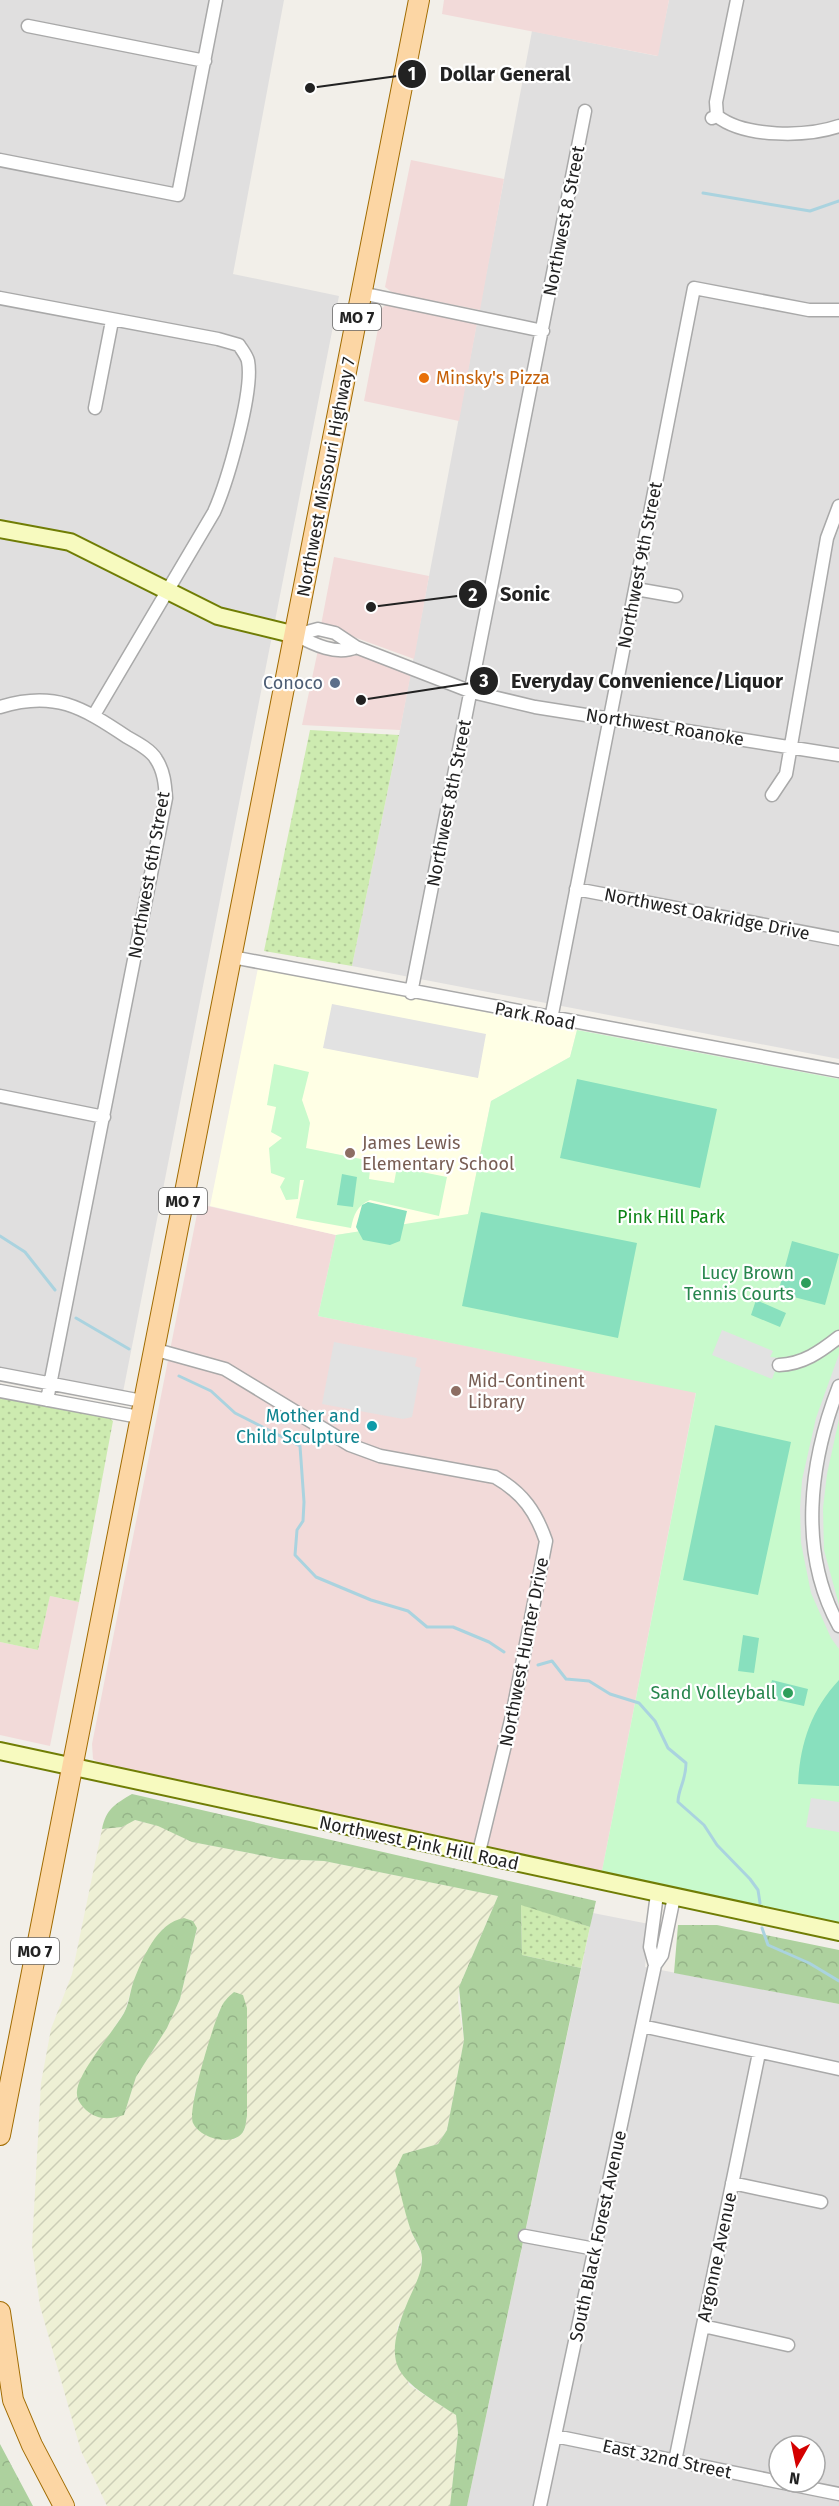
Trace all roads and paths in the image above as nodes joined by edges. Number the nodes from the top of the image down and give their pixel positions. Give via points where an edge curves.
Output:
1 (216, 0) edge
2 (419, 0) edge
3 (737, 0) edge
4 (28, 26) dead end
5 (204, 61) junction
6 (585, 111) dead end
7 (839, 126) edge
8 (0, 160) edge
9 (361, 293) junction
10 (0, 298) edge
11 (839, 310) edge
12 (112, 321) junction
13 (543, 331) junction
14 (96, 408) dead end
15 (839, 506) edge
16 (0, 529) edge
17 (636, 589) junction
18 (166, 592) junction
19 (676, 596) dead end
20 (296, 635) junction
21 (472, 692) junction
22 (0, 707) edge
23 (94, 715) junction
24 (609, 718) junction
25 (791, 748) junction
26 (839, 755) edge
27 (772, 795) dead end
28 (576, 889) junction
29 (839, 939) edge
30 (232, 957) junction
31 (411, 993) junction
32 (551, 1019) junction
33 (839, 1071) edge
34 (0, 1096) edge
35 (104, 1117) junction
36 (839, 1337) edge
37 (153, 1349) junction
38 (779, 1365) dead end
39 (0, 1374) edge
40 (50, 1384) junction
41 (839, 1386) edge
42 (0, 1391) edge
43 (47, 1400) junction
44 (141, 1408) junction
45 (839, 1626) edge
46 (0, 1751) edge
47 (70, 1767) junction
48 (478, 1856) junction
49 (657, 1894) junction
50 (674, 1897) junction
51 (839, 1932) edge
52 (655, 1965) junction
53 (642, 2026) junction
54 (759, 2053) junction
55 (839, 2069) edge
56 (0, 2135) edge
57 (732, 2183) junction
58 (821, 2202) dead end
59 (525, 2236) dead end
60 (595, 2249) junction
61 (0, 2312) edge
62 (703, 2326) junction
63 (788, 2345) dead end
64 (555, 2436) junction
65 (675, 2461) junction
66 (767, 2480) edge
67 (63, 2506) edge
68 (540, 2506) edge

1 - 5 street
2 - 9 main road, Northwest Missouri Highway 7 / MO 7
3 - 7 street via 715,117 772,133 801,135
4 - 5 street
5 - 8 street via 178,195
6 - 13 street, Northwest 8 Street
9 - 13 street
9 - 20 main road, Northwest Missouri Highway 7 / MO 7
10 - 12 street
11 - 17 street, Northwest 9th Street via 809,310 694,288
12 - 14 street
12 - 18 street via 239,345 248,360 247,390 225,487
13 - 21 street, Northwest 8th Street
15 - 25 street via 827,538
16 - 18 main road via 70,542
17 - 19 street
17 - 24 street, Northwest 9th Street
18 - 20 main road via 218,616
18 - 23 street
20 - 21 street, Northwest Roanoke via 318,629 335,633 356,647
20 - 30 main road, MO 7
21 - 24 street, Northwest Roanoke
21 - 31 street, Northwest 8th Street
22 - 23 street, Northwest 6th Street via 29,699 62,701
23 - 35 street, Northwest 6th Street via 156,756 165,778 166,798
24 - 25 street, Northwest Roanoke
24 - 28 street, Northwest 9th Street
25 - 26 street, Northwest Roanoke
25 - 27 street via 786,774
28 - 29 street, Northwest Oakridge Drive
28 - 32 street, Northwest 9th Street
30 - 31 street, Park Road
30 - 37 main road, MO 7
31 - 32 street, Park Road
32 - 33 street, Park Road
34 - 35 street
35 - 40 street, Northwest 6th Street
36 - 38 street via 796,1364
37 - 44 main road, MO 7
37 - 48 street, Northwest Hunter Drive via 225,1369 350,1445 380,1456 495,1477 527,1501 546,1541 512,1716
39 - 40 street
40 - 43 street, Northwest 6th Street
40 - 44 street
41 - 45 street via 817,1466 810,1522 816,1569
42 - 43 street
43 - 44 street
44 - 47 main road, MO 7
46 - 47 main road, Northwest Pink Hill Road
47 - 48 main road, Northwest Pink Hill Road
47 - 56 main road, MO 7
48 - 49 main road, Northwest Pink Hill Road
49 - 50 main road, Northwest Pink Hill Road
49 - 52 street, South Black Forest Avenue via 650,1947
50 - 51 main road, Northwest Pink Hill Road
50 - 52 street, South Black Forest Avenue via 662,1955
52 - 53 street, South Black Forest Avenue
53 - 54 street
53 - 60 street, South Black Forest Avenue
54 - 55 street
54 - 57 street, Argonne Avenue
57 - 58 street
57 - 62 street, Argonne Avenue
59 - 60 street
60 - 64 street, South Black Forest Avenue
61 - 67 main road via 13,2400
62 - 63 street
62 - 65 street, Argonne Avenue
64 - 65 street, East 32nd Street
64 - 68 street, South Black Forest Avenue
65 - 66 street, East 32nd Street

